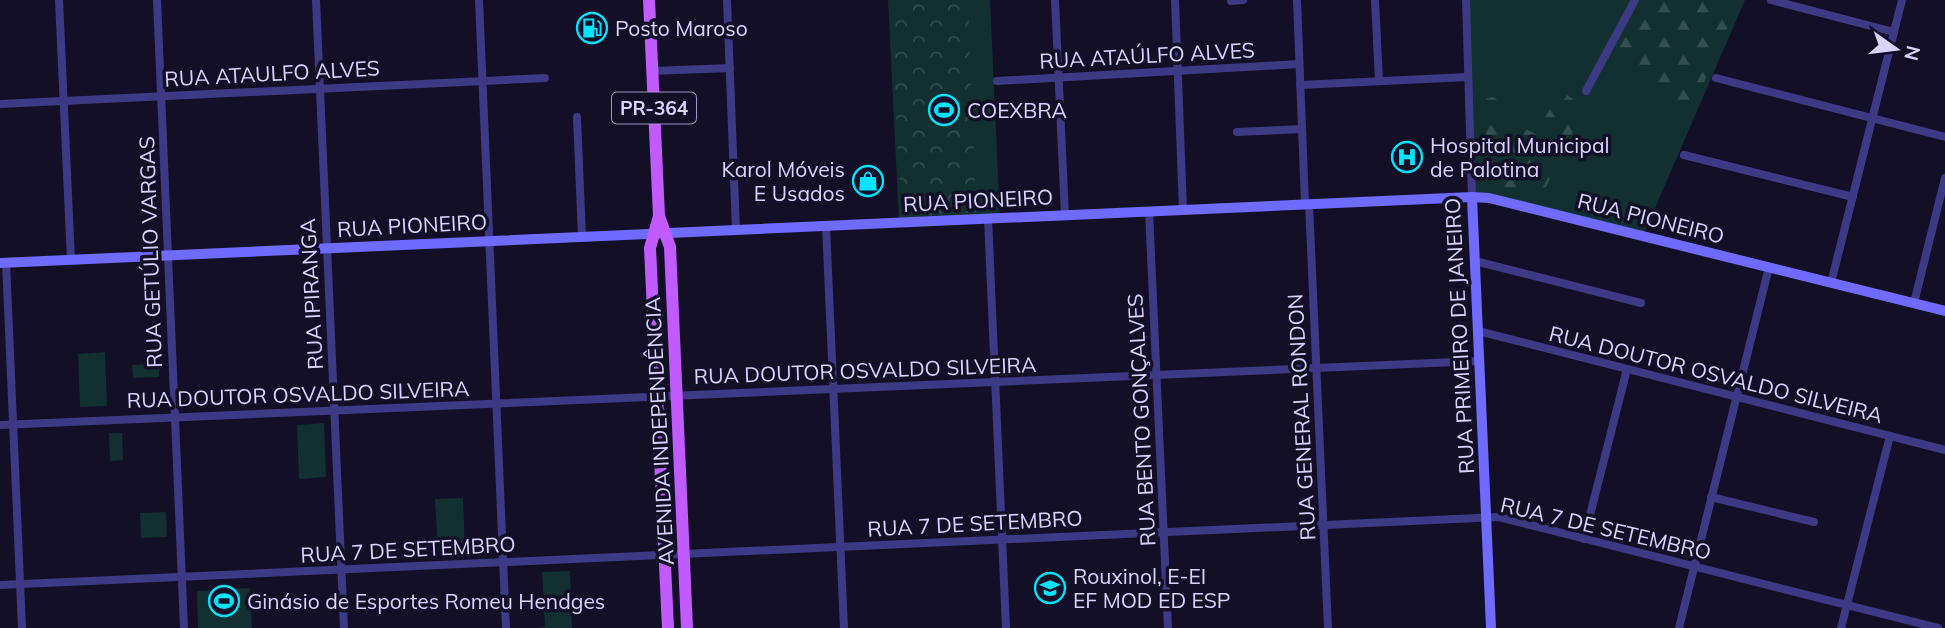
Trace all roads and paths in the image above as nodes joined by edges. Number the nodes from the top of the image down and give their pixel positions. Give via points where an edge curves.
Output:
1 (60, 0) edge
2 (157, 0) edge
3 (316, 0) edge
4 (479, 0) edge
5 (649, 0) edge
6 (727, 0) edge
7 (1055, 0) edge
8 (1175, 0) edge
9 (1243, 0) edge
10 (1297, 0) edge
11 (1375, 0) edge
12 (1466, 0) edge
13 (1635, 0) edge
14 (1771, 0) edge
15 (1902, 0) edge
16 (1231, 1) edge
17 (1894, 32) junction
18 (1299, 64) junction
19 (730, 68) junction
20 (652, 71) junction
21 (1178, 71) junction
22 (1060, 77) junction
23 (1468, 77) junction
24 (545, 78) dead end
25 (1716, 78) dead end
26 (483, 81) junction
27 (997, 81) dead end
28 (1379, 81) junction
29 (1300, 85) junction
30 (320, 89) junction
31 (1586, 91) dead end
32 (161, 96) junction
33 (64, 100) junction
34 (0, 104) edge
35 (577, 117) dead end
36 (1872, 118) junction
37 (1302, 129) junction
38 (1237, 132) dead end
39 (1945, 136) edge
40 (1684, 155) dead end
41 (1945, 178) edge
42 (1472, 197) junction
43 (1853, 197) junction
44 (1307, 204) junction
45 (1183, 210) junction
46 (1149, 211) junction
47 (1065, 215) junction
48 (988, 219) junction
49 (826, 226) junction
50 (736, 230) junction
51 (659, 233) junction
52 (582, 237) junction
53 (489, 241) junction
54 (327, 248) junction
55 (168, 255) junction
56 (71, 260) junction
57 (1475, 261) junction
58 (3, 263) edge
59 (1769, 267) junction
60 (1831, 283) junction
61 (1641, 303) dead end
62 (1914, 303) junction
63 (1945, 311) edge
64 (1478, 331) junction
65 (1479, 362) junction
66 (1316, 368) junction
67 (1628, 369) junction
68 (1157, 375) junction
69 (995, 382) junction
70 (834, 389) junction
71 (676, 396) junction
72 (1736, 396) junction
73 (657, 397) junction
74 (496, 404) junction
75 (334, 410) junction
76 (175, 417) junction
77 (13, 424) junction
78 (0, 425) edge
79 (1890, 436) junction
80 (1945, 450) edge
81 (1711, 497) junction
82 (1486, 518) junction
83 (1814, 522) dead end
84 (1323, 525) junction
85 (1164, 533) junction
86 (1584, 539) junction
87 (1002, 540) junction
88 (841, 547) junction
89 (684, 554) junction
90 (664, 555) junction
91 (503, 562) junction
92 (1694, 566) junction
93 (341, 569) junction
94 (182, 576) junction
95 (20, 584) junction
96 (0, 585) edge
97 (1847, 605) junction
98 (22, 628) edge
99 (184, 628) edge
100 (344, 628) edge
101 (506, 628) edge
102 (668, 628) edge
103 (687, 628) edge
104 (844, 628) edge
105 (1006, 628) edge
106 (1168, 628) edge
107 (1328, 628) edge
108 (1491, 628) edge
109 (1679, 628) edge
110 (1841, 628) edge
111 (1938, 628) edge

1 - 33 street
2 - 32 street, RUA GETÚLIO VARGAS
3 - 30 street, RUA IPIRANGA
4 - 26 street
5 - 20 main road, PR-364
6 - 19 street
7 - 22 street
8 - 21 street
9 - 16 street
10 - 18 street, RUA GENERAL RONDON
11 - 28 street
12 - 23 street, RUA PRIMEIRO DE JANEIRO
13 - 31 street
14 - 17 street
15 - 17 street
17 - 36 street
18 - 21 street, RUA ATAÚLFO ALVES
18 - 29 street, RUA GENERAL RONDON
19 - 20 street
19 - 50 street
20 - 51 main road, PR-364
21 - 22 street, RUA ATAÚLFO ALVES
21 - 45 street
22 - 27 street, RUA ATAÚLFO ALVES
22 - 47 street
23 - 28 street
23 - 42 street, RUA PRIMEIRO DE JANEIRO
24 - 26 street, RUA ATAULFO ALVES
25 - 36 street
26 - 30 street, RUA ATAULFO ALVES
26 - 53 street
28 - 29 street
29 - 37 street, RUA GENERAL RONDON
30 - 32 street, RUA ATAULFO ALVES
30 - 54 street, RUA IPIRANGA
32 - 33 street, RUA ATAULFO ALVES
32 - 55 street, RUA GETÚLIO VARGAS
33 - 34 street, RUA ATAULFO ALVES
33 - 56 street
35 - 52 street
36 - 39 street
36 - 43 street
37 - 38 street
37 - 44 street, RUA GENERAL RONDON
40 - 43 street
41 - 62 street
42 - 44 street, RUA PIONEIRO
42 - 57 street, RUA PRIMEIRO DE JANEIRO
42 - 59 street, RUA PIONEIRO
43 - 60 street
44 - 45 street, RUA PIONEIRO
44 - 66 street, RUA GENERAL RONDON
45 - 46 street, RUA PIONEIRO
46 - 47 street, RUA PIONEIRO
46 - 68 street, RUA BENTO GONÇALVES
47 - 48 street, RUA PIONEIRO
48 - 49 street, RUA PIONEIRO
48 - 69 street
49 - 50 street, RUA PIONEIRO
49 - 70 street
50 - 51 street, RUA PIONEIRO
51 - 52 street, RUA PIONEIRO
51 - 71 main road, AVENIDA INDEPENDÊNCIA via 670,247
51 - 73 main road, AVENIDA INDEPENDÊNCIA via 650,248
52 - 53 street, RUA PIONEIRO
53 - 54 street, RUA PIONEIRO
53 - 74 street
54 - 55 street, RUA PIONEIRO
54 - 75 street, RUA IPIRANGA
55 - 56 street, RUA PIONEIRO
55 - 76 street, RUA GETÚLIO VARGAS
56 - 58 street, RUA PIONEIRO
57 - 61 street
57 - 64 street, RUA PRIMEIRO DE JANEIRO
58 - 77 street
59 - 60 street, RUA PIONEIRO
59 - 72 street
60 - 62 street, RUA PIONEIRO
62 - 63 street, RUA PIONEIRO
64 - 65 street, RUA PRIMEIRO DE JANEIRO
64 - 67 street, RUA DOUTOR OSVALDO SILVEIRA
65 - 66 street, RUA DOUTOR OSVALDO SILVEIRA
65 - 82 street, RUA PRIMEIRO DE JANEIRO
66 - 68 street, RUA DOUTOR OSVALDO SILVEIRA
66 - 84 street, RUA GENERAL RONDON
67 - 72 street, RUA DOUTOR OSVALDO SILVEIRA
67 - 86 street
68 - 69 street, RUA DOUTOR OSVALDO SILVEIRA
68 - 85 street, RUA BENTO GONÇALVES
69 - 70 street, RUA DOUTOR OSVALDO SILVEIRA
69 - 87 street
70 - 71 street, RUA DOUTOR OSVALDO SILVEIRA
70 - 88 street
71 - 73 street, RUA DOUTOR OSVALDO SILVEIRA
71 - 89 main road, AVENIDA INDEPENDÊNCIA
72 - 79 street, RUA DOUTOR OSVALDO SILVEIRA
72 - 81 street
73 - 74 street, RUA DOUTOR OSVALDO SILVEIRA
73 - 90 main road, AVENIDA INDEPENDÊNCIA
74 - 75 street, RUA DOUTOR OSVALDO SILVEIRA
74 - 91 street
75 - 76 street, RUA DOUTOR OSVALDO SILVEIRA
75 - 93 street, RUA IPIRANGA
76 - 77 street, RUA DOUTOR OSVALDO SILVEIRA
76 - 94 street, RUA GETÚLIO VARGAS
77 - 78 street, RUA DOUTOR OSVALDO SILVEIRA
77 - 95 street
79 - 80 street, RUA DOUTOR OSVALDO SILVEIRA
79 - 97 street
81 - 83 street
81 - 92 street
82 - 84 street, RUA 7 DE SETEMBRO
82 - 86 street, RUA 7 DE SETEMBRO via 1499,517
82 - 108 street, RUA PRIMEIRO DE JANEIRO
84 - 85 street, RUA 7 DE SETEMBRO
84 - 107 street, RUA GENERAL RONDON
85 - 87 street, RUA 7 DE SETEMBRO
85 - 106 street, RUA BENTO GONÇALVES
86 - 92 street, RUA 7 DE SETEMBRO
87 - 88 street, RUA 7 DE SETEMBRO
87 - 105 street
88 - 89 street, RUA 7 DE SETEMBRO
88 - 104 street
89 - 90 street, RUA 7 DE SETEMBRO
89 - 103 main road, AVENIDA INDEPENDÊNCIA
90 - 91 street, RUA 7 DE SETEMBRO
90 - 102 main road, AVENIDA INDEPENDÊNCIA
91 - 93 street, RUA 7 DE SETEMBRO
91 - 101 street
92 - 97 street, RUA 7 DE SETEMBRO
92 - 109 street
93 - 94 street, RUA 7 DE SETEMBRO
93 - 100 street, RUA IPIRANGA
94 - 95 street, RUA 7 DE SETEMBRO
94 - 99 street, RUA GETÚLIO VARGAS
95 - 96 street, RUA 7 DE SETEMBRO
95 - 98 street
97 - 110 street
97 - 111 street, RUA 7 DE SETEMBRO

